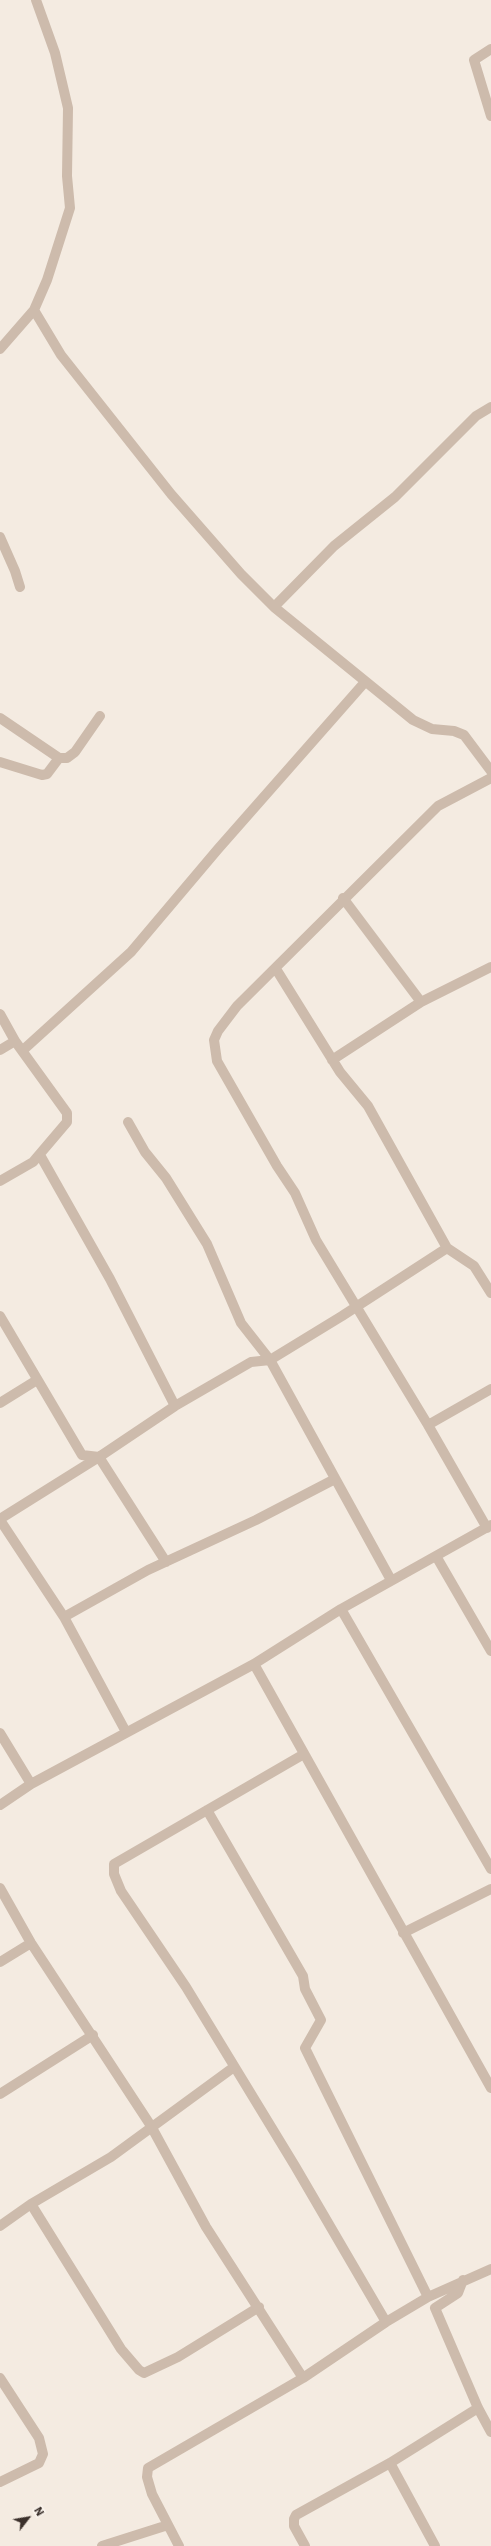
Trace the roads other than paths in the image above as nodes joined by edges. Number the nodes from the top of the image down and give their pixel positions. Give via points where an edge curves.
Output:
1 (36, 0) edge
2 (491, 49) edge
3 (491, 116) edge
4 (34, 310) junction
5 (0, 350) edge
6 (491, 407) edge
7 (0, 537) edge
8 (20, 587) dead end
9 (274, 607) junction
10 (365, 682) junction
11 (100, 716) dead end
12 (0, 718) edge
13 (58, 758) junction
14 (0, 762) edge
15 (491, 771) edge
16 (491, 778) edge
17 (342, 898) junction
18 (491, 967) edge
19 (276, 969) junction
20 (421, 1002) junction
21 (0, 1014) edge
22 (15, 1041) junction
23 (0, 1050) edge
24 (22, 1051) junction
25 (332, 1060) junction
26 (128, 1122) dead end
27 (40, 1155) junction
28 (0, 1181) edge
29 (447, 1248) junction
30 (491, 1293) edge
31 (356, 1306) junction
32 (0, 1316) edge
33 (270, 1360) junction
34 (37, 1380) junction
35 (491, 1389) edge
36 (0, 1403) edge
37 (175, 1406) junction
38 (428, 1425) junction
39 (99, 1458) junction
40 (335, 1479) junction
41 (0, 1519) edge
42 (489, 1527) edge
43 (436, 1556) junction
44 (166, 1562) junction
45 (392, 1580) junction
46 (341, 1609) junction
47 (64, 1617) junction
48 (491, 1651) edge
49 (254, 1664) junction
50 (126, 1732) junction
51 (0, 1733) edge
52 (304, 1754) junction
53 (31, 1784) junction
54 (0, 1805) edge
55 (207, 1810) junction
56 (491, 1869) edge
57 (0, 1888) edge
58 (491, 1889) edge
59 (403, 1933) junction
60 (32, 1943) junction
61 (0, 1962) edge
62 (93, 2035) junction
63 (234, 2067) junction
64 (491, 2088) edge
65 (0, 2094) edge
66 (151, 2126) junction
67 (31, 2204) junction
68 (0, 2226) edge
69 (491, 2269) edge
70 (463, 2280) junction
71 (428, 2297) junction
72 (259, 2307) junction
73 (386, 2322) junction
74 (0, 2378) edge
75 (303, 2378) junction
76 (478, 2408) junction
77 (491, 2432) edge
78 (390, 2463) junction
79 (0, 2482) edge
80 (168, 2525) junction
81 (102, 2546) edge
82 (179, 2546) edge
83 (305, 2546) edge
84 (435, 2546) edge

1 - 4 street via 55,53 68,108 67,176 70,208 47,280
2 - 3 street via 474,60
4 - 5 street
4 - 9 street via 61,355 171,494 241,574
6 - 9 street via 476,416 395,497 334,546
7 - 8 street
9 - 10 street via 332,652
10 - 15 street via 413,720 432,729 454,731 464,735
10 - 24 street via 131,952
11 - 13 street via 75,752 67,758
12 - 13 street
13 - 14 street via 47,774 42,775
16 - 17 street via 438,806
17 - 19 street
17 - 20 street
18 - 20 street
19 - 25 street
19 - 31 street via 237,1006 218,1031 214,1040 217,1061 295,1193 316,1240
20 - 25 street
21 - 22 street
22 - 23 street
22 - 24 street
24 - 27 street via 67,1113 67,1122
25 - 29 street via 368,1106
26 - 33 street via 206,1244 241,1323
27 - 28 street via 33,1162
27 - 37 street via 110,1279
29 - 30 street via 474,1266
29 - 31 street
31 - 33 street
31 - 38 street
32 - 34 street
33 - 37 street via 251,1362
33 - 40 street
34 - 36 street
34 - 39 street via 82,1455
35 - 38 street
37 - 39 street
38 - 42 street
39 - 41 street
39 - 44 street
40 - 44 street
40 - 45 street
41 - 47 street
42 - 43 street
43 - 45 street
43 - 48 street
44 - 47 street
45 - 46 street
46 - 49 street
46 - 56 street
47 - 50 street
49 - 50 street
49 - 52 street
50 - 53 street
51 - 53 street
52 - 55 street
52 - 59 street
53 - 54 street
55 - 63 street via 114,1864 114,1874 121,1891 151,1933
55 - 71 street via 303,1976 305,1989 321,2020 305,2048
57 - 60 street
58 - 59 street
59 - 64 street
60 - 61 street
60 - 62 street
62 - 65 street
62 - 66 street
63 - 66 street
63 - 73 street
66 - 67 street via 111,2157
66 - 72 street via 206,2227
67 - 68 street
67 - 72 street via 121,2349 144,2373 178,2357
69 - 70 street
70 - 71 street
70 - 76 street via 458,2293 435,2308
71 - 73 street
72 - 75 street
73 - 75 street
74 - 79 street via 39,2438 43,2454 39,2463
75 - 80 street via 148,2468 147,2477 152,2494
76 - 77 street
76 - 78 street
78 - 83 street via 296,2515 294,2526
78 - 84 street
80 - 81 street
80 - 82 street

